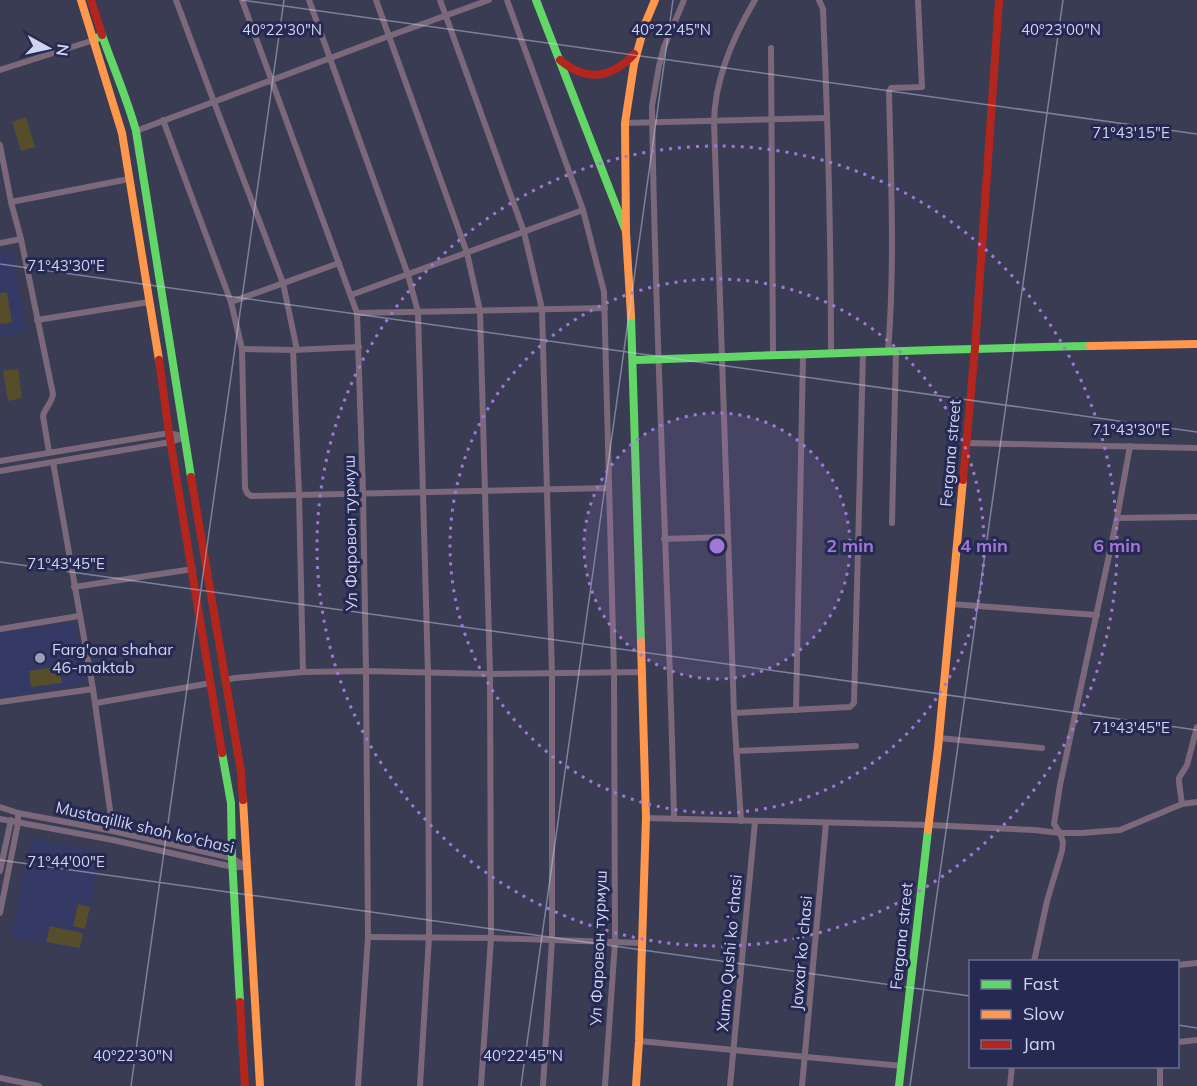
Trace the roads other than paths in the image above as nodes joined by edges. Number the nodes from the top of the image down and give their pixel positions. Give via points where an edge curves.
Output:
1 (81, 0) edge
2 (91, 0) edge
3 (176, 0) edge
4 (242, 0) edge
5 (309, 0) edge
6 (376, 0) edge
7 (440, 0) edge
8 (489, 0) edge
9 (507, 0) edge
10 (536, 0) edge
11 (655, 0) edge
12 (684, 0) edge
13 (755, 0) edge
14 (819, 0) edge
15 (918, 0) edge
16 (999, 0) edge
17 (446, 16) junction
18 (389, 36) junction
19 (98, 38) junction
20 (639, 44) junction
21 (771, 48) dead end
22 (330, 58) junction
23 (560, 60) junction
24 (0, 70) edge
25 (271, 80) junction
26 (214, 102) junction
27 (827, 118) junction
28 (163, 120) junction
29 (771, 120) junction
30 (714, 122) junction
31 (625, 123) junction
32 (652, 123) junction
33 (136, 131) junction
34 (0, 145) edge
35 (129, 179) junction
36 (11, 202) junction
37 (584, 210) junction
38 (524, 232) junction
39 (626, 233) junction
40 (21, 239) junction
41 (0, 243) edge
42 (466, 253) junction
43 (339, 263) junction
44 (408, 275) junction
45 (283, 283) junction
46 (351, 295) junction
47 (149, 302) junction
48 (231, 302) junction
49 (604, 308) junction
50 (542, 309) junction
51 (480, 311) junction
52 (418, 312) junction
53 (357, 313) junction
54 (37, 320) junction
55 (1197, 344) edge
56 (358, 347) junction
57 (975, 348) junction
58 (242, 349) junction
59 (295, 350) junction
60 (892, 352) junction
61 (863, 353) junction
62 (831, 354) junction
63 (773, 355) junction
64 (803, 355) junction
65 (721, 356) junction
66 (658, 358) junction
67 (633, 360) junction
68 (182, 420) junction
69 (168, 422) junction
70 (158, 435) junction
71 (185, 436) junction
72 (170, 438) junction
73 (966, 442) junction
74 (160, 444) junction
75 (1130, 446) junction
76 (1197, 448) edge
77 (49, 452) junction
78 (173, 453) junction
79 (0, 461) edge
80 (53, 462) junction
81 (0, 471) edge
82 (609, 488) junction
83 (547, 489) junction
84 (485, 490) junction
85 (363, 492) junction
86 (423, 492) junction
87 (299, 495) junction
88 (1197, 517) edge
89 (1117, 518) junction
90 (892, 523) dead end
91 (727, 537) junction
92 (664, 539) junction
93 (193, 569) junction
94 (74, 587) junction
95 (951, 604) junction
96 (1096, 615) junction
97 (79, 616) junction
98 (0, 629) edge
99 (303, 672) junction
100 (366, 672) junction
101 (643, 672) junction
102 (614, 673) junction
103 (428, 674) junction
104 (489, 674) junction
105 (552, 674) junction
106 (226, 680) junction
107 (211, 683) junction
108 (93, 689) junction
109 (0, 702) edge
110 (96, 703) junction
111 (796, 710) junction
112 (734, 713) junction
113 (1197, 727) edge
114 (939, 738) junction
115 (856, 746) dead end
116 (1042, 748) dead end
117 (736, 751) junction
118 (1197, 802) edge
119 (1182, 804) junction
120 (0, 807) edge
121 (18, 813) junction
122 (646, 818) junction
123 (0, 819) edge
124 (674, 819) junction
125 (10, 821) junction
126 (741, 821) junction
127 (755, 822) junction
128 (18, 823) junction
129 (826, 823) junction
130 (929, 825) junction
131 (113, 831) junction
132 (1060, 833) junction
133 (232, 834) junction
134 (246, 839) junction
135 (233, 863) junction
136 (248, 867) junction
137 (0, 871) edge
138 (0, 913) edge
139 (368, 936) junction
140 (429, 937) junction
141 (491, 938) junction
142 (552, 940) junction
143 (615, 942) junction
144 (642, 943) junction
145 (1034, 960) edge
146 (1197, 963) edge
147 (1179, 965) edge
148 (1197, 1040) edge
149 (639, 1041) junction
150 (1179, 1042) edge
151 (733, 1051) junction
152 (805, 1057) junction
153 (902, 1066) junction
154 (1011, 1068) edge
155 (1160, 1068) edge
156 (0, 1078) edge
157 (39, 1086) edge
158 (245, 1086) edge
159 (260, 1086) edge
160 (358, 1086) edge
161 (420, 1086) edge
162 (481, 1086) edge
163 (543, 1086) edge
164 (605, 1086) edge
165 (636, 1086) edge
166 (729, 1086) edge
167 (802, 1086) edge
168 (900, 1086) edge
169 (1010, 1086) edge
170 (1160, 1086) edge

1 - 19 street
2 - 19 street
3 - 26 street
4 - 25 street, Ул Фаровон турмуш
5 - 22 street
6 - 18 street
7 - 17 street
8 - 17 street
9 - 37 street, Ул Фаровон турмуш
10 - 23 street
11 - 20 street
12 - 32 street via 659,66
13 - 30 street via 732,43 718,85
14 - 27 street via 823,9
15 - 60 street via 922,87 891,88 889,92
16 - 57 street, Fergana street
17 - 18 street
17 - 38 street
18 - 22 street
18 - 42 street
19 - 24 street
19 - 33 street via 127,100
19 - 35 street via 122,133
20 - 23 street via 625,64 603,74 582,74
20 - 31 street
21 - 29 street
22 - 25 street
22 - 44 street
23 - 39 street
25 - 26 street
25 - 43 street, Ул Фаровон турмуш
26 - 28 street
26 - 45 street
27 - 29 street
27 - 62 street
28 - 33 street
28 - 48 street
29 - 30 street
29 - 63 street
30 - 32 street
30 - 65 street
31 - 32 street
31 - 39 street
32 - 66 street
33 - 68 street
34 - 36 street
35 - 36 street
35 - 47 street
36 - 40 street
37 - 38 street
37 - 49 street, Ул Фаровон турмуш via 604,292
38 - 42 street
38 - 50 street
39 - 67 street
40 - 41 street
40 - 54 street
42 - 44 street
42 - 51 street
43 - 45 street
43 - 46 street, Ул Фаровон турмуш
44 - 46 street
44 - 52 street
45 - 48 street
45 - 59 street
46 - 53 street, Ул Фаровон турмуш
47 - 54 street
47 - 69 street
48 - 58 street
49 - 50 street
49 - 82 street, Ул Фаровон турмуш
50 - 51 street
50 - 83 street
51 - 52 street
51 - 84 street
52 - 53 street
52 - 86 street
53 - 56 street, Ул Фаровон турмуш
54 - 77 street via 53,394 43,416
55 - 57 street
56 - 59 street
56 - 85 street, Ул Фаровон турмуш
57 - 60 street
57 - 73 street, Fergana street
58 - 59 street
58 - 87 street via 245,488 251,496
59 - 87 street
60 - 61 street
60 - 90 street
61 - 62 street
61 - 111 street via 854,704
62 - 64 street
63 - 64 street
63 - 65 street
64 - 111 street
65 - 66 street
65 - 91 street
66 - 67 street
66 - 92 street
67 - 101 street
68 - 69 street
68 - 71 street
69 - 70 street
69 - 72 street
70 - 72 street
70 - 77 street
71 - 72 street
71 - 106 street
72 - 74 street
72 - 78 street
73 - 75 street
73 - 95 street, Fergana street
74 - 78 street
74 - 80 street
75 - 76 street
75 - 89 street
77 - 79 street
78 - 93 street
80 - 81 street
80 - 94 street
82 - 83 street
82 - 102 street, Ул Фаровон турмуш
83 - 84 street
83 - 105 street
84 - 86 street
84 - 104 street
85 - 86 street
85 - 87 street
85 - 100 street, Ул Фаровон турмуш
86 - 103 street
87 - 99 street
88 - 89 street
89 - 96 street
91 - 92 street
91 - 112 street
92 - 124 street
93 - 94 street
93 - 107 street
94 - 97 street
95 - 96 street
95 - 114 street, Fergana street
96 - 132 street via 1060,785 1054,824
97 - 98 street
97 - 108 street
99 - 100 street
99 - 106 street
100 - 103 street
100 - 139 street, Ул Фаровон турмуш
101 - 102 street
101 - 122 street
102 - 105 street
102 - 143 street, Ул Фаровон турмуш
103 - 104 street
103 - 140 street
104 - 105 street
104 - 141 street
105 - 142 street
106 - 134 street via 241,772
107 - 110 street
107 - 133 street via 231,803
108 - 109 street
108 - 110 street
110 - 131 street
111 - 112 street
112 - 117 street
113 - 119 street via 1187,765 1179,778
114 - 116 street
114 - 130 street, Fergana street
115 - 117 street
117 - 126 street
118 - 119 street
119 - 132 street via 1120,830
120 - 121 street, Mustaqillik shoh ko'chasi
121 - 125 street
121 - 128 street
121 - 131 street, Mustaqillik shoh ko'chasi
122 - 124 street
122 - 144 street
123 - 125 street, Mustaqillik shoh ko'chasi
124 - 126 street
125 - 128 street, Mustaqillik shoh ko'chasi
125 - 137 street
126 - 127 street
127 - 129 street
127 - 151 street, Xumo Qushi koʻchasi
128 - 135 street, Mustaqillik shoh ko'chasi
128 - 138 street
129 - 130 street
129 - 152 street, Javxar koʻchasi
130 - 132 street
130 - 153 street, Fergana street
131 - 135 street, Mustaqillik shoh ko'chasi
132 - 145 street via 1062,851
133 - 134 street via 239,841
133 - 135 street
134 - 136 street
135 - 136 street, Mustaqillik shoh ko'chasi
135 - 158 street
136 - 159 street
139 - 140 street
139 - 160 street, Ул Фаровон турмуш
140 - 141 street
140 - 161 street
141 - 142 street
141 - 162 street
142 - 143 street
142 - 163 street
143 - 144 street
143 - 164 street, Ул Фаровон турмуш
144 - 149 street
146 - 147 street
148 - 150 street
149 - 151 street
149 - 165 street
151 - 152 street
151 - 166 street, Xumo Qushi koʻchasi
152 - 153 street
152 - 167 street, Javxar koʻchasi
153 - 168 street, Fergana street
154 - 169 street
155 - 170 street
156 - 157 street

